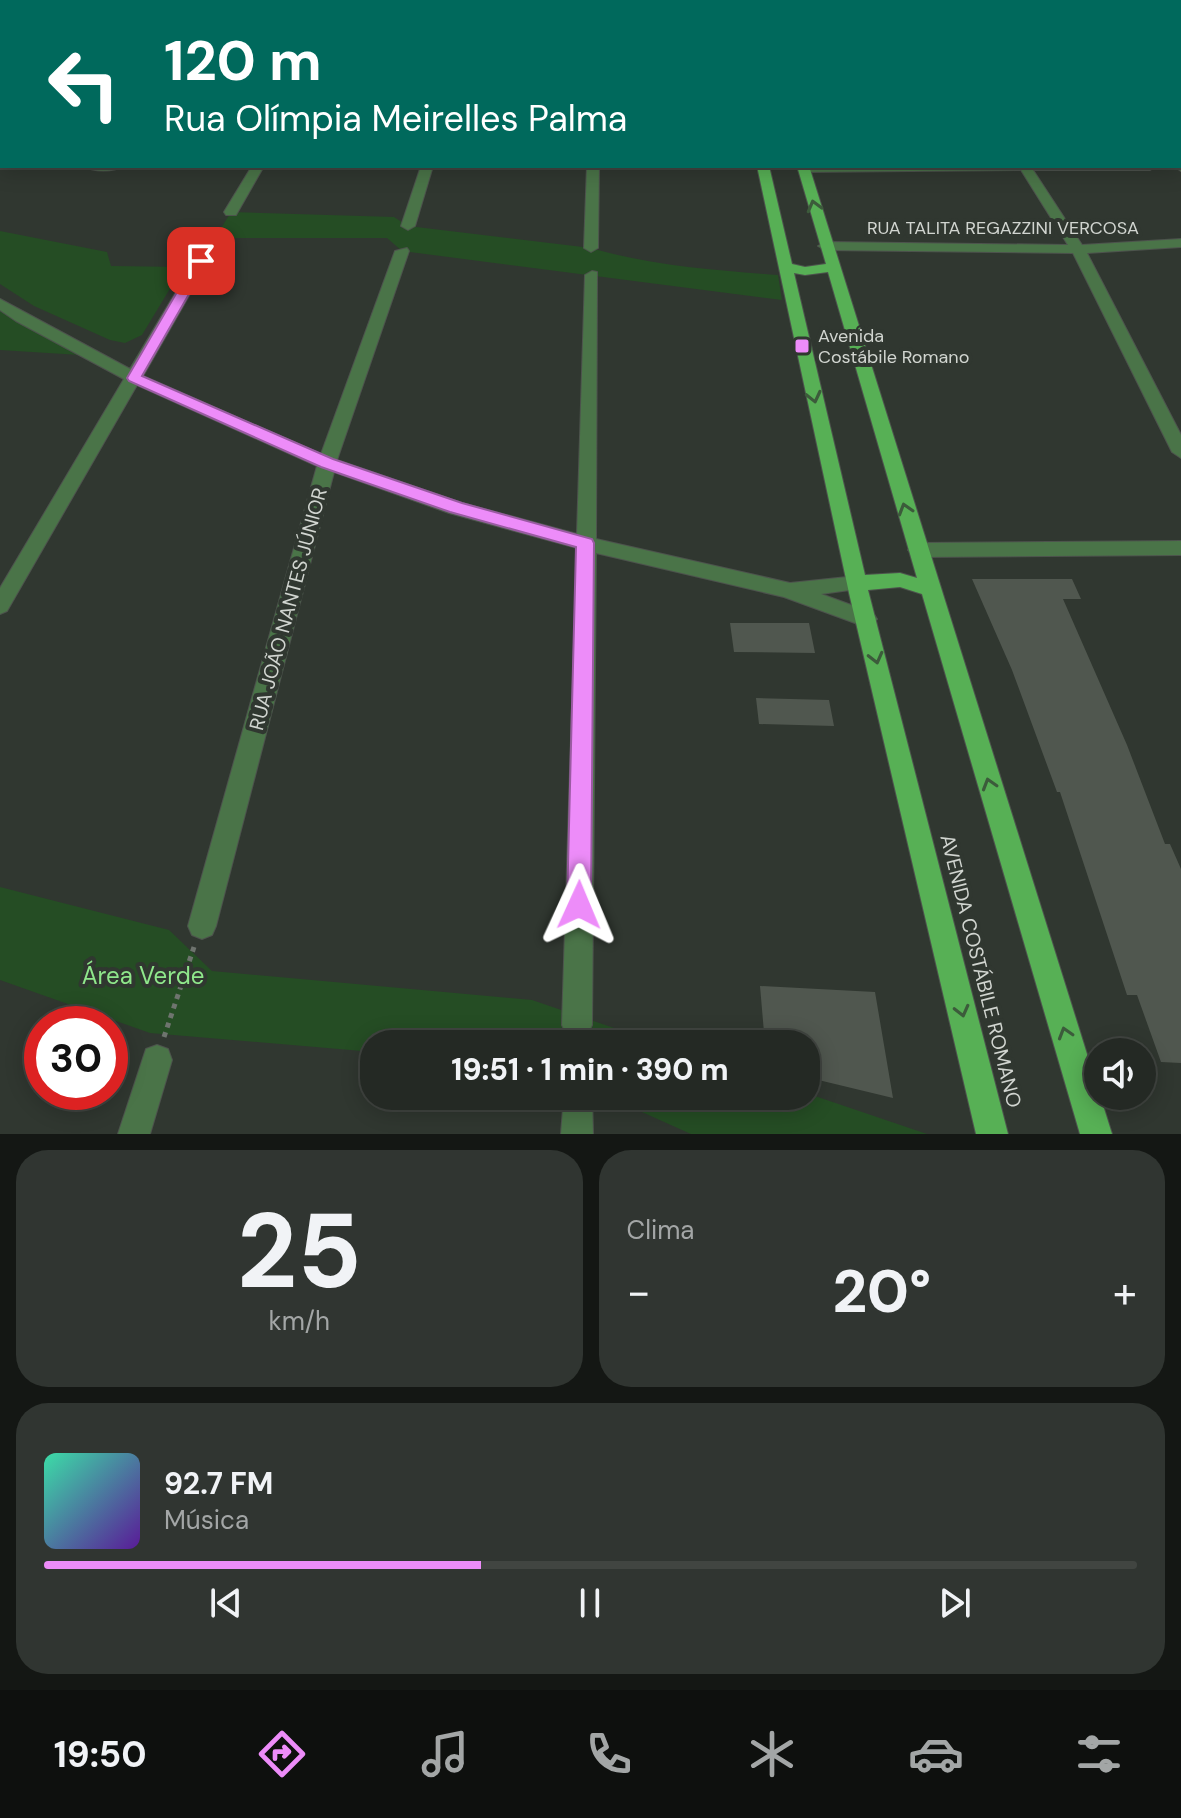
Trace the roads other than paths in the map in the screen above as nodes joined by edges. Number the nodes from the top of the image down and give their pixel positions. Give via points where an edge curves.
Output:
1 (257, 168) edge
2 (426, 168) edge
3 (593, 168) edge
4 (763, 168) edge
5 (803, 168) edge
6 (968, 168) edge
7 (1067, 168) edge
8 (1026, 169) junction
9 (231, 212) dead end
10 (408, 226) dead end
11 (215, 238) dead end
12 (1181, 243) edge
13 (591, 248) dead end
14 (1078, 249) junction
15 (402, 251) dead end
16 (828, 256) junction
17 (785, 266) junction
18 (592, 275) dead end
19 (0, 303) edge
20 (134, 378) junction
21 (1181, 452) edge
22 (327, 463) junction
23 (585, 543) junction
24 (1181, 548) edge
25 (918, 550) junction
26 (857, 583) junction
27 (931, 589) junction
28 (788, 590) junction
29 (0, 606) edge
30 (866, 619) junction
31 (202, 926) road end
32 (577, 1025) dead end
33 (157, 1060) road end
34 (578, 1110) edge
35 (134, 1134) edge
36 (577, 1134) edge
37 (992, 1134) edge
38 (1096, 1134) edge

1 - 9 street
2 - 10 street
3 - 13 street
4 - 17 main road, AVENIDA COSTÁBILE ROMANO
16 -> 5 main road
6 - 8 street
7 - 8 street
8 - 14 street
11 - 20 street
12 - 14 street, RUA TALITA REGAZZINI VERCOSA
14 - 16 street, RUA TALITA REGAZZINI VERCOSA
14 - 21 street
15 - 22 street, RUA JOÃO NANTES JÚNIOR
16 - 17 main road via 805,271
25 -> 16 main road
17 -> 26 main road, AVENIDA COSTÁBILE ROMANO
18 - 23 street
19 - 20 street
20 - 22 street
20 - 29 street
22 - 23 street via 456,508
22 - 31 street, RUA JOÃO NANTES JÚNIOR
23 - 28 street
23 - 32 street
24 - 25 street
25 - 27 main road
26 - 27 main road via 886,579
26 - 28 street
26 - 30 main road, AVENIDA COSTÁBILE ROMANO
38 -> 27 main road
28 - 30 street
30 -> 37 main road, AVENIDA COSTÁBILE ROMANO
33 - 35 street
34 - 36 street

